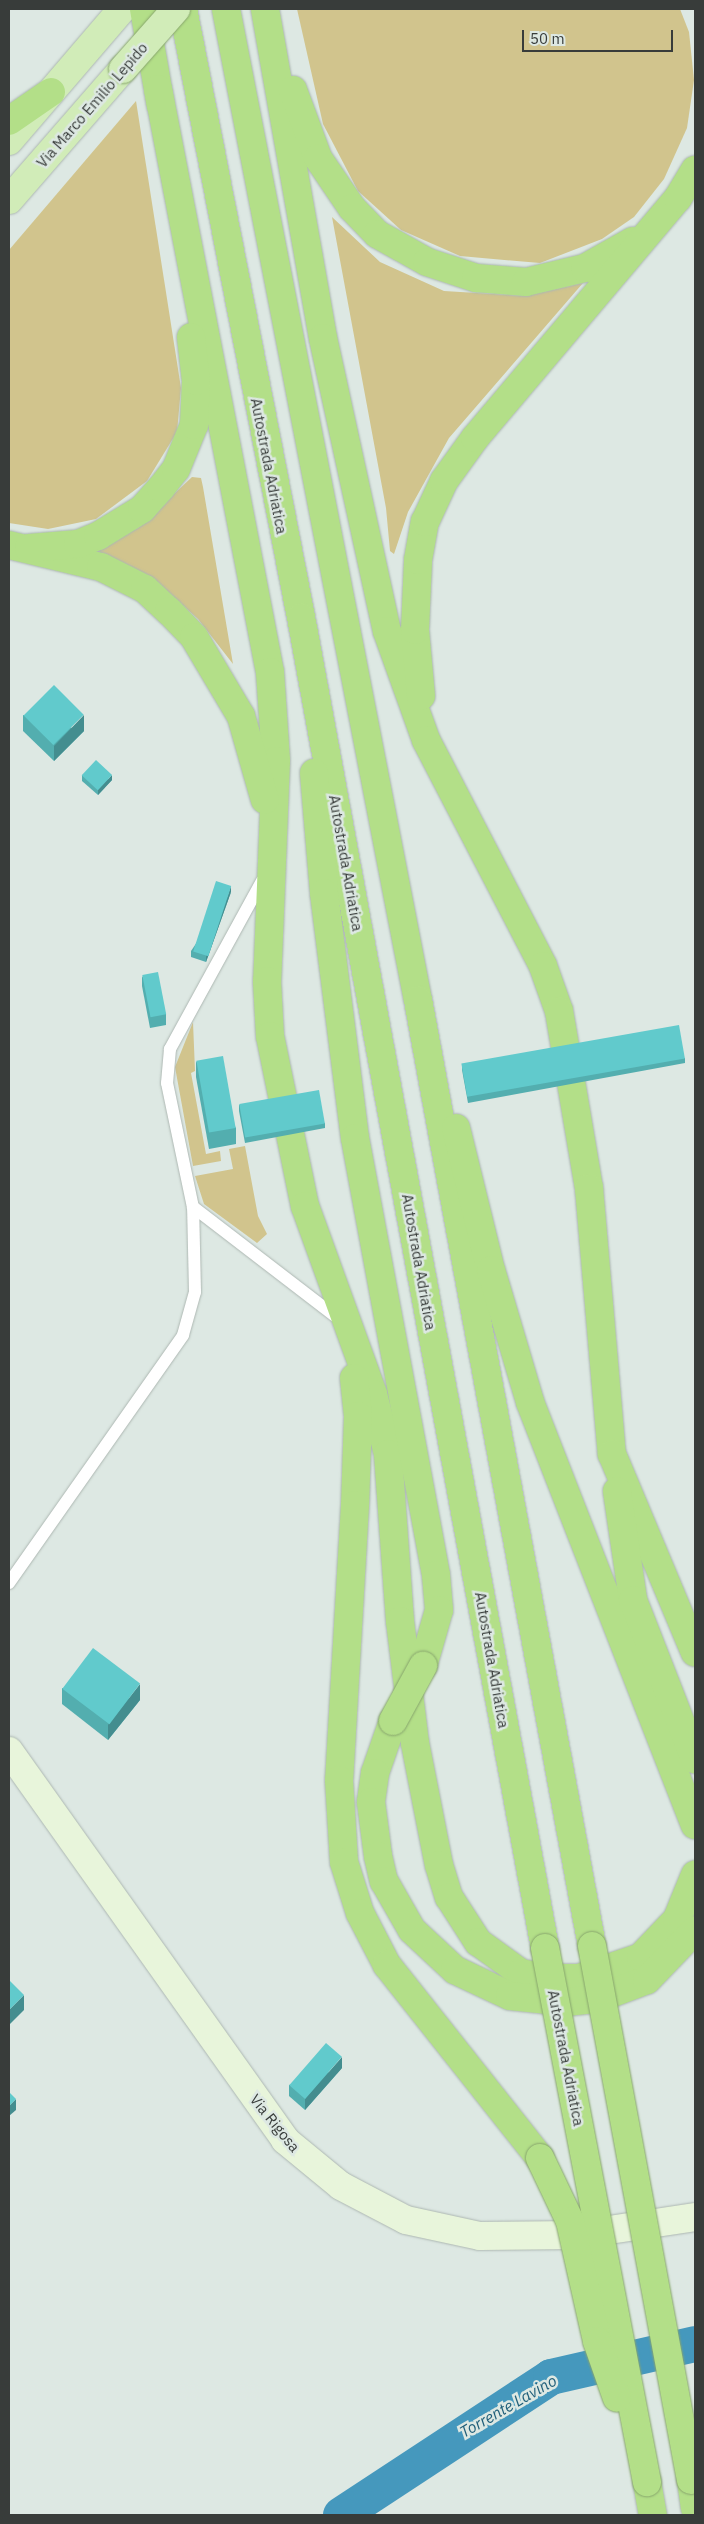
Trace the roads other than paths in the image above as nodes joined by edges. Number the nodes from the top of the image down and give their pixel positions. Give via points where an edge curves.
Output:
1 (144, 9) edge
2 (176, 9) edge
3 (183, 9) edge
4 (226, 9) edge
5 (265, 9) edge
6 (275, 9) edge
7 (115, 17) edge
8 (158, 89) junction
9 (51, 92) junction
10 (9, 121) edge
11 (9, 141) edge
12 (695, 170) edge
13 (9, 200) edge
14 (655, 226) junction
15 (19, 546) edge
16 (302, 617) junction
17 (426, 740) junction
18 (274, 846) junction
19 (418, 1000) junction
20 (193, 1207) junction
21 (349, 1327) junction
22 (612, 1454) junction
23 (9, 1583) edge
24 (695, 1652) edge
25 (9, 1751) edge
26 (695, 1759) edge
27 (695, 1825) edge
28 (695, 1875) edge
29 (695, 1930) edge
30 (695, 2217) edge
31 (647, 2482) junction
32 (695, 2508) edge
33 (652, 2515) edge

1 - 8 highway
2 - 13 main road, Via Marco Emilio Lepido, bridge
3 - 16 highway, Autostrada Adriatica
4 - 19 highway
5 - 17 highway via 356,500 387,631
6 - 14 highway via 296,102 318,158 362,220 411,253 476,278 526,282 585,268
7 - 9 main road
8 - 15 highway via 196,381 194,425 176,469 142,509 78,544
8 - 18 highway via 257,587 276,751
9 - 10 highway
9 - 11 main road
12 - 14 highway
14 - 17 highway via 475,438 444,482 425,522 418,560 415,630
15 - 18 highway via 121,576 145,590 194,637 242,716
16 - 29 highway, bridge via 324,893 355,1138 440,1610 423,1666 393,1721 374,1774 371,1802 384,1881 412,1930 455,1970 510,1996 558,2001 597,1999 647,1980 667,1964
16 - 31 highway, Autostrada Adriatica, bridge via 545,1948
17 - 22 highway via 543,966 559,1011 589,1188
18 - 20 lane via 256,897 180,1028 166,1066
18 - 21 highway via 267,981 283,1116 305,1206
19 - 27 highway via 530,1402
19 - 32 highway, bridge
20 - 21 lane
20 - 23 lane via 195,1292 183,1336
21 - 28 highway via 388,1454 400,1621 416,1743 439,1865 462,1920 485,1948 521,1973 580,1978 641,1958 660,1941 677,1919
21 - 31 highway, bridge via 358,1416 339,1780 344,1862 360,1913 387,1965 540,2158 570,2221 596,2341
22 - 24 highway
22 - 26 highway via 634,1600
25 - 30 main road, Via Rigosa via 285,2140 341,2186 406,2220 480,2236 576,2235
31 - 33 highway, Autostrada Adriatica

